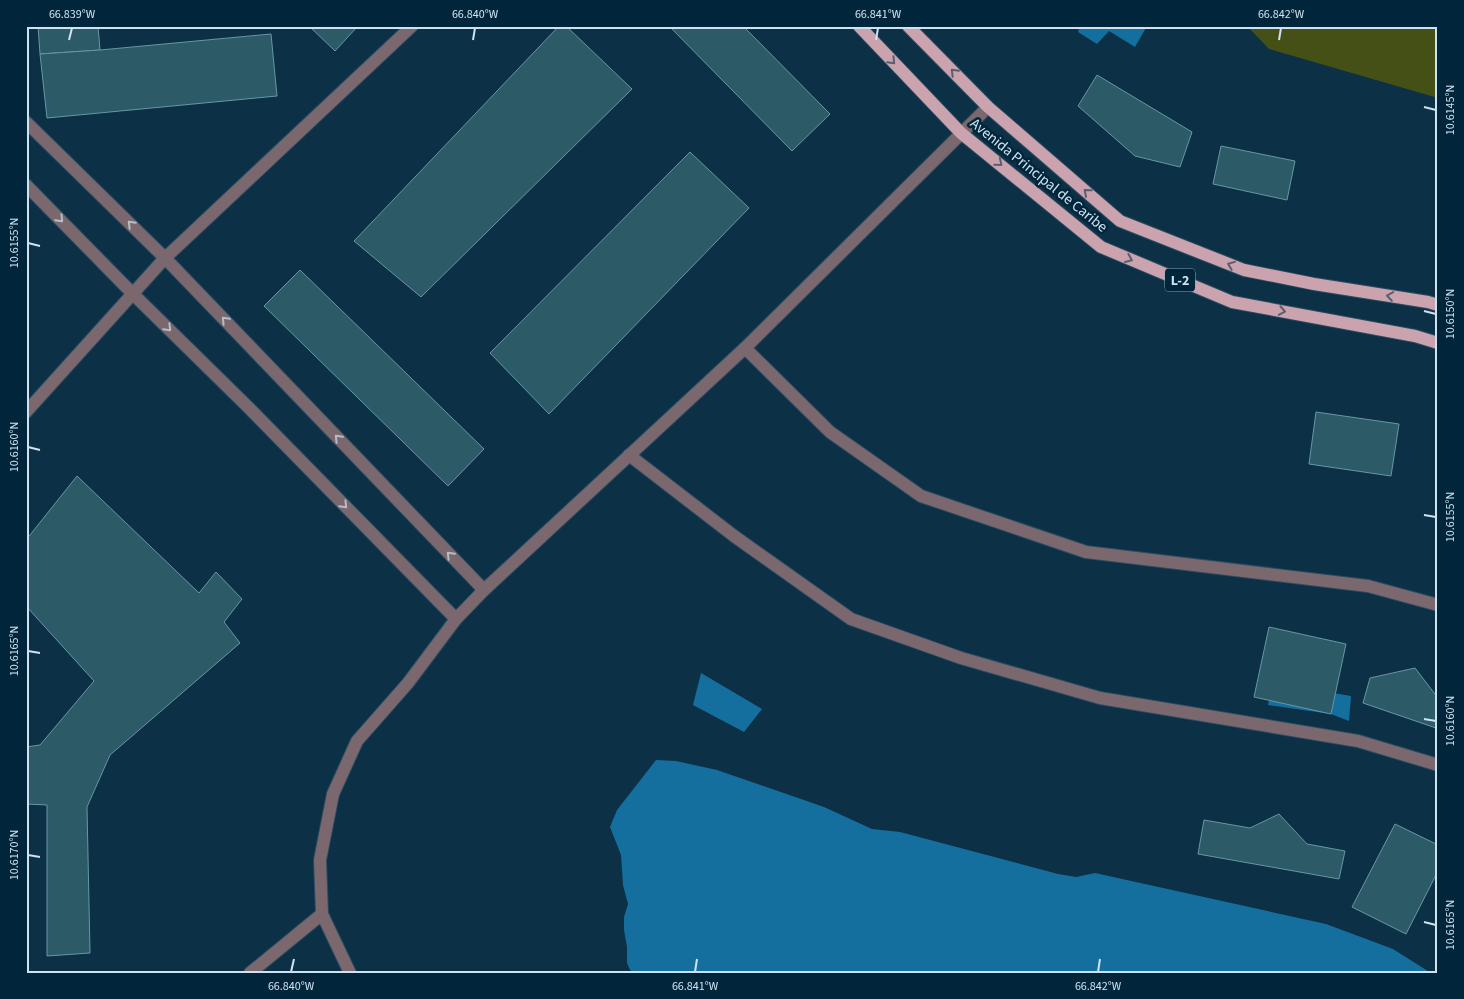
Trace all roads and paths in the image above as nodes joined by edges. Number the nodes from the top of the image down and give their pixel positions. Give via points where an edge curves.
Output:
1 (412, 26) edge
2 (858, 26) edge
3 (908, 26) edge
4 (988, 107) junction
5 (26, 122) edge
6 (961, 133) junction
7 (26, 185) edge
8 (165, 258) junction
9 (133, 294) junction
10 (1438, 305) edge
11 (1438, 343) edge
12 (745, 348) junction
13 (26, 412) edge
14 (630, 455) junction
15 (484, 590) junction
16 (1438, 604) edge
17 (456, 619) junction
18 (1438, 765) edge
19 (322, 914) junction
20 (250, 973) edge
21 (350, 973) edge

1 - 8 street
2 -> 6 main road, Avenida Principal de Caribe / L-2
4 -> 3 main road, Avenida Principal de Caribe / L-2
4 - 6 street
10 -> 4 main road, Avenida Principal de Caribe / L-2 via 1244,270 1120,220
8 -> 5 street
6 -> 11 main road, Avenida Principal de Caribe / L-2 via 1101,247 1232,302
6 - 12 street
7 -> 9 street
8 - 9 street
15 -> 8 street
9 - 13 street
9 -> 17 street
12 - 14 street
12 - 16 street via 830,432 921,496 1086,552 1368,586
14 - 15 street
14 - 18 street via 734,536 852,619 961,658 1100,698 1358,741
15 - 17 street
17 - 19 street via 357,741 333,794 320,860
19 - 20 street
19 - 21 street

